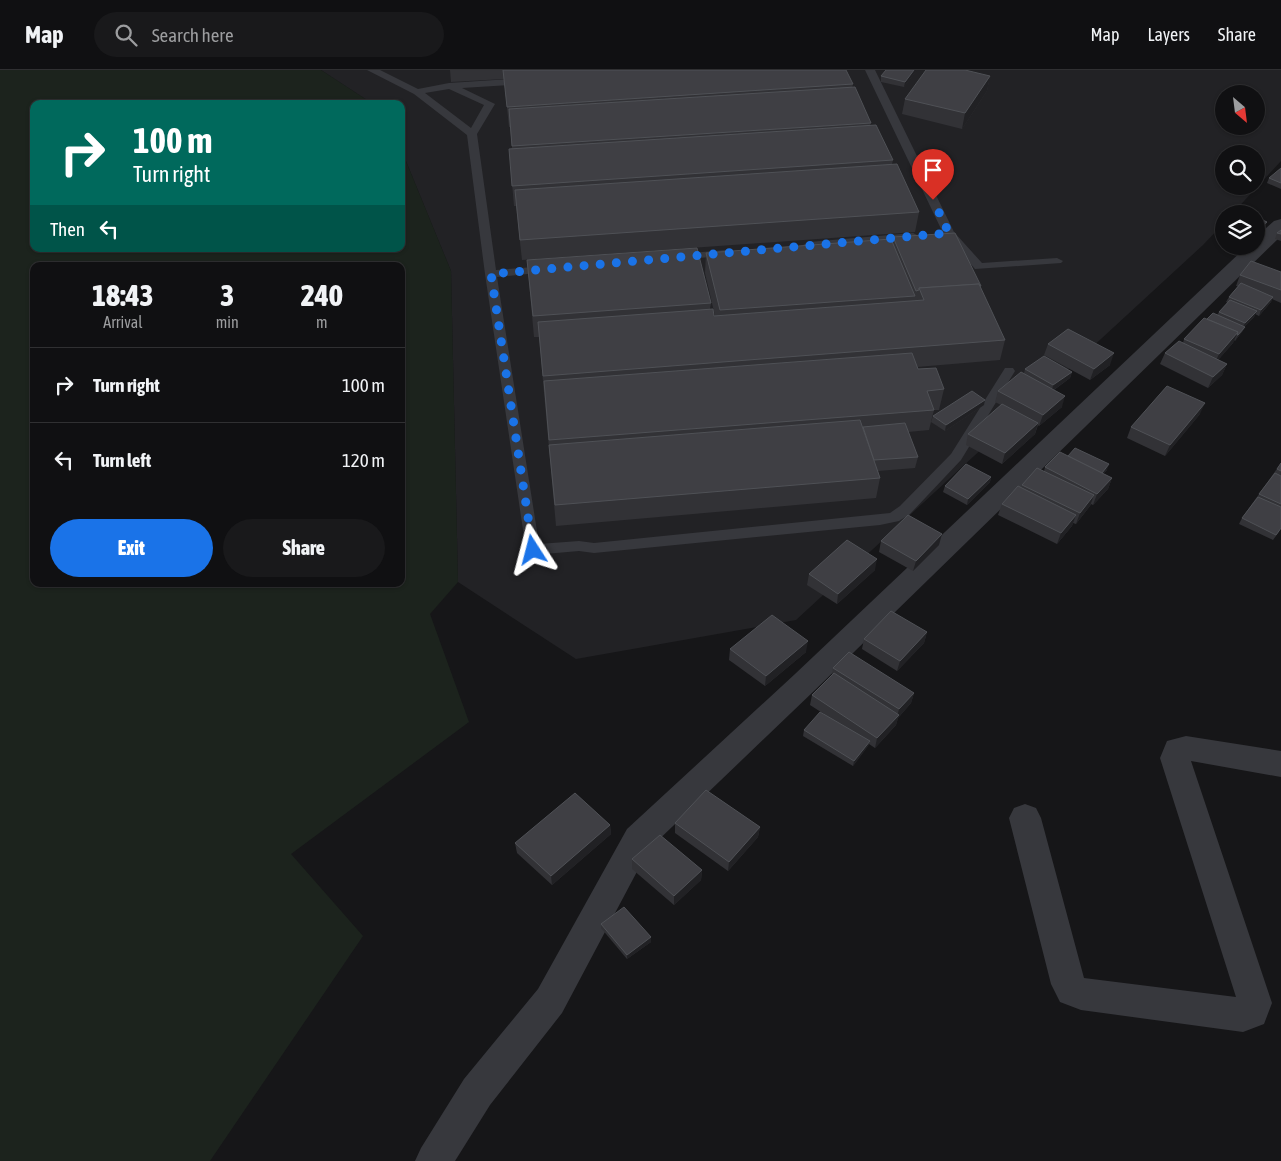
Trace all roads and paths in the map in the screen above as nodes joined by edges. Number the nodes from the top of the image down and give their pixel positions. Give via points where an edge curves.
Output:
1 (372, 70) edge
2 (870, 70) edge
3 (536, 80) edge
4 (449, 86) junction
5 (417, 92) junction
6 (472, 134) junction
7 (1281, 225) edge
8 (939, 234) junction
9 (793, 247) edge
10 (735, 252) edge
11 (666, 258) edge
12 (1057, 261) dead end
13 (559, 268) edge
14 (491, 274) junction
15 (1009, 371) dead end
16 (1281, 764) edge
17 (1024, 818) dead end
18 (434, 1161) edge

1 - 5 lane
2 - 8 lane
3 - 4 lane
4 - 5 lane
4 - 6 lane via 490,104
5 - 6 lane
6 - 14 lane
7 - 18 street via 638,839 550,1001 477,1092
8 - 9 lane
8 - 12 lane via 979,267
10 - 11 lane
13 - 14 lane
14 - 15 lane via 533,550 594,548 894,517 956,456
16 - 17 street via 1186,748 1178,750 1175,758 1255,1003 1252,1012 1243,1015 1081,994 1072,990

